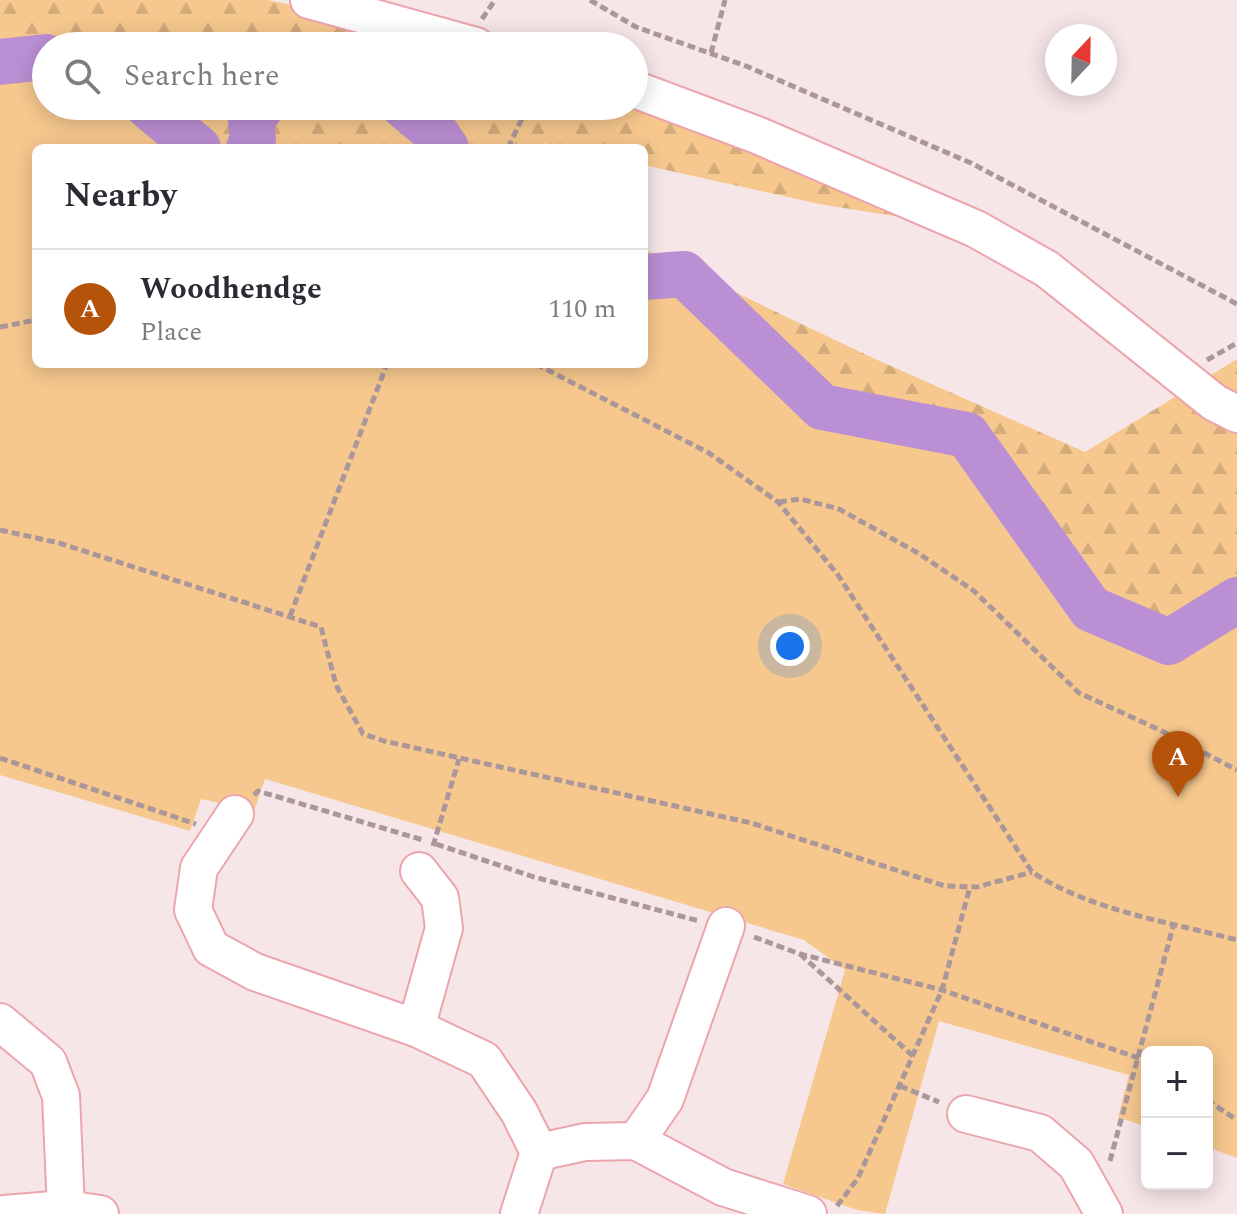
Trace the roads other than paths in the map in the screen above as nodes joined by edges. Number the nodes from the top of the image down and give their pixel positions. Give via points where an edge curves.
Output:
1 (309, 0) edge
2 (425, 32) edge
3 (648, 94) edge
4 (1237, 414) edge
5 (227, 823) road end
6 (427, 857) road end
7 (726, 926) road end
8 (0, 1022) edge
9 (416, 1028) junction
10 (966, 1114) road end
11 (636, 1141) junction
12 (539, 1152) junction
13 (733, 1203) edge
14 (1101, 1208) edge
15 (83, 1211) edge
16 (4, 1214) edge
17 (519, 1214) edge
18 (808, 1214) edge

1 - 2 street
3 - 4 street via 976,229 1047,269 1215,403
5 - 9 street via 199,868 193,910 211,948 255,972
6 - 9 street via 444,928
7 - 11 street via 665,1099
8 - 15 street via 48,1062 61,1096
9 - 12 street via 484,1060
10 - 14 street via 1040,1133 1076,1164
11 - 12 street via 585,1142
11 - 13 street
12 - 17 street
13 - 18 street
15 - 16 street

